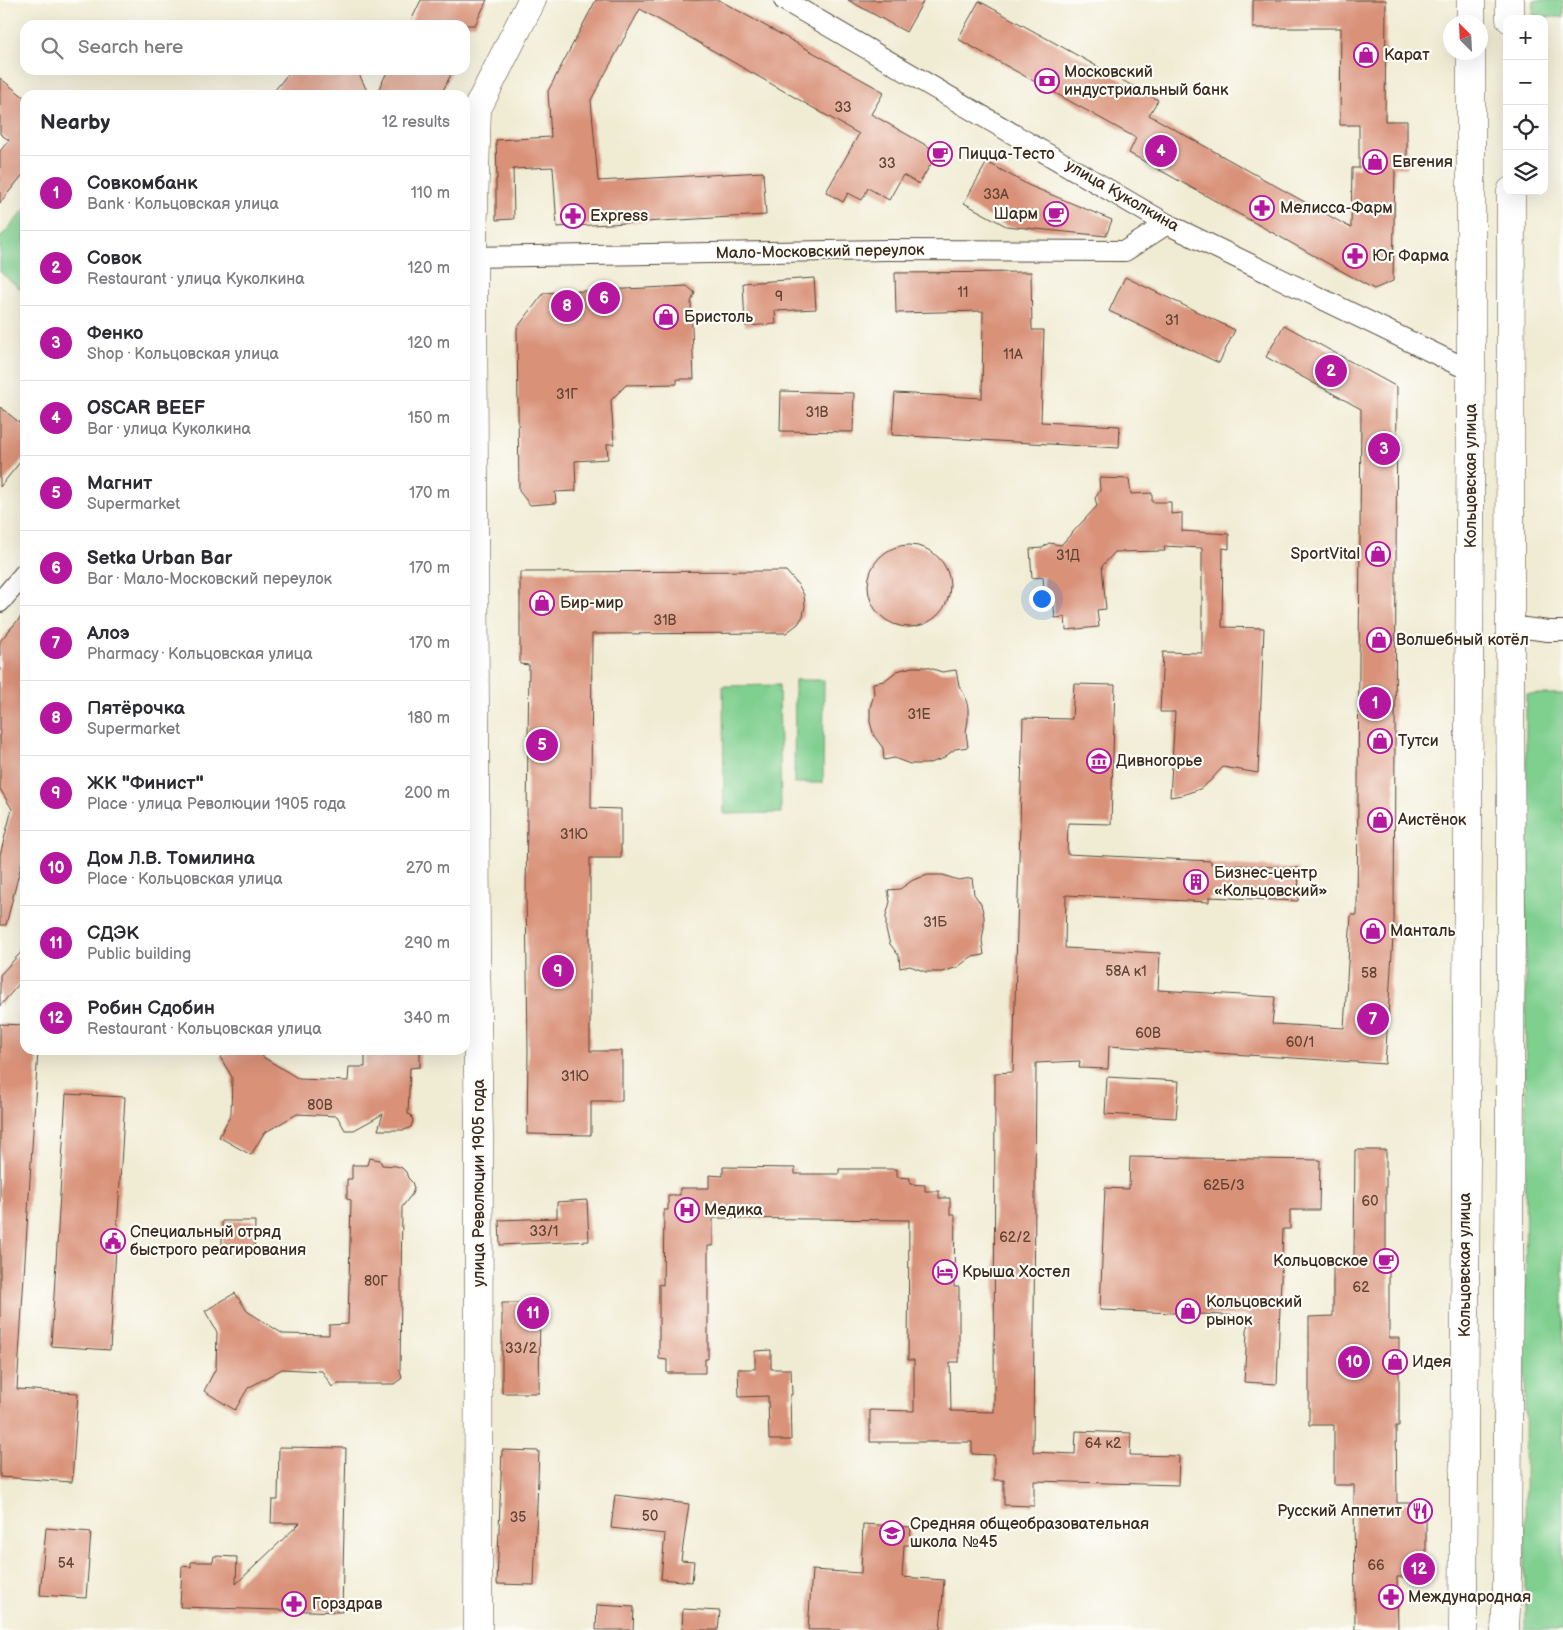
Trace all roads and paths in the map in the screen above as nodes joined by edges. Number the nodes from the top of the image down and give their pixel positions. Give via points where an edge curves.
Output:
1 (532, 0) edge
2 (784, 0) edge
3 (1471, 0) edge
4 (1510, 0) edge
5 (1471, 15) edge
6 (1510, 15) edge
7 (1471, 60) edge
8 (1511, 195) edge
9 (1167, 224) junction
10 (470, 236) edge
11 (470, 257) edge
12 (470, 355) edge
13 (1471, 371) junction
14 (20, 579) edge
15 (0, 602) edge
16 (1510, 626) junction
17 (1563, 630) edge
18 (1467, 900) junction
19 (1511, 901) junction
20 (1462, 1626) edge
21 (478, 1630) edge
22 (1505, 1630) edge

1 - 10 main road, улица Революции 1905 года via 476,110
2 - 9 street, улица Куколкина
3 - 5 main road
4 - 6 main road
7 - 13 main road, Кольцовская улица
8 - 16 main road
9 - 11 street, Мало-Московский переулок via 1125,251 886,250
9 - 13 street, улица Куколкина
12 - 21 main road, улица Революции 1905 года via 480,1146
13 - 18 main road, Кольцовская улица
14 - 15 street
16 - 17 street
16 - 19 main road
18 - 19 main road via 1488,909
18 - 20 main road, Кольцовская улица
19 - 22 main road

